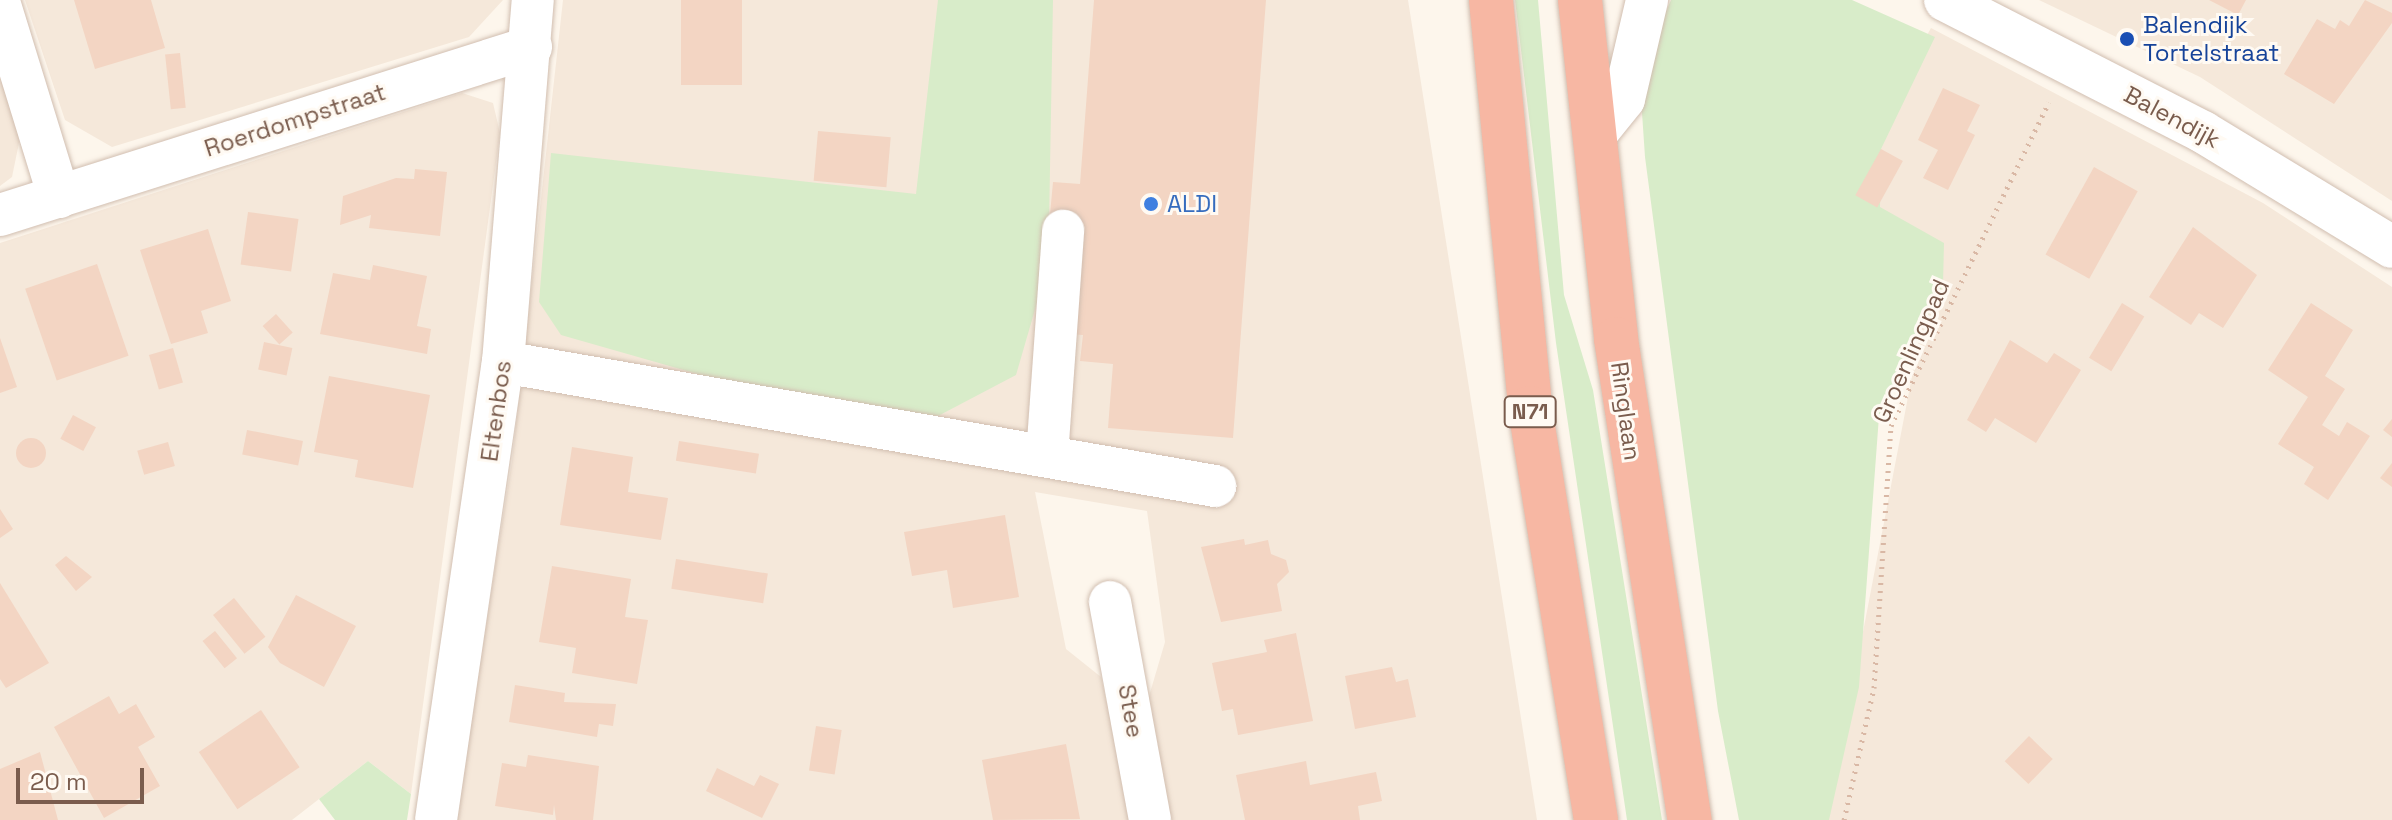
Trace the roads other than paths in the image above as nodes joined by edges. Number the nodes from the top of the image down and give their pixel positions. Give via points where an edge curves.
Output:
1 (533, 0) edge
2 (1491, 0) edge
3 (1580, 0) edge
4 (1647, 0) edge
5 (1962, 4) edge
6 (0, 5) edge
7 (531, 47) junction
8 (1595, 135) junction
9 (59, 197) junction
10 (0, 215) edge
11 (1063, 231) dead end
12 (2392, 247) edge
13 (503, 362) junction
14 (1047, 456) junction
15 (1215, 486) dead end
16 (1110, 602) dead end
17 (436, 820) edge
18 (1150, 820) edge
19 (1596, 820) edge
20 (1690, 820) edge

1 - 7 street, Eltenbos
2 - 19 highway, N71 via 1530,408
3 - 8 highway, Ringlaan
4 - 8 street via 1624,99
5 - 12 street, Balendijk via 2203,132
6 - 9 street
7 - 9 street, Roerdompstraat
7 - 13 street, Eltenbos
8 - 20 highway, Ringlaan via 1618,354
9 - 10 street, Roerdompstraat
11 - 14 street
13 - 14 street
13 - 17 street, Eltenbos
14 - 15 street
16 - 18 street, Stee

